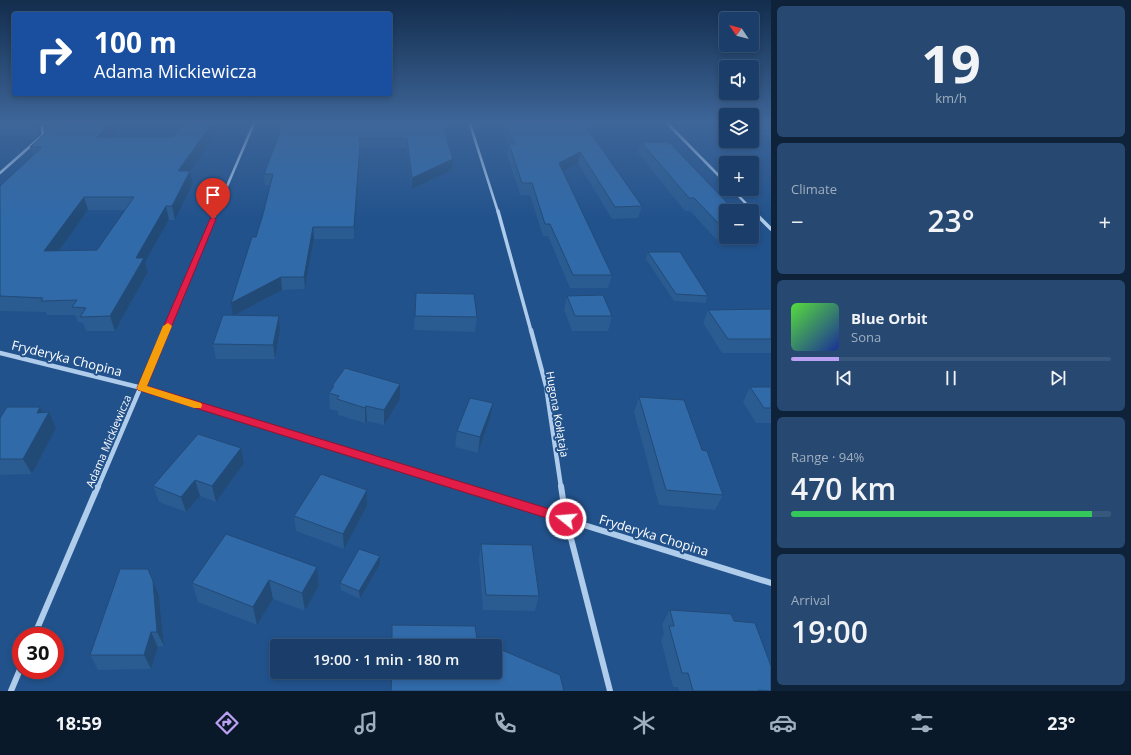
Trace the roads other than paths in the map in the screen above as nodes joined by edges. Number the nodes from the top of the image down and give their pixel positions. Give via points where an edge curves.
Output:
1 (22, 153) edge
2 (241, 153) edge
3 (479, 153) edge
4 (697, 153) edge
5 (0, 173) edge
6 (719, 176) edge
7 (739, 196) edge
8 (771, 229) edge
9 (0, 353) edge
10 (142, 388) junction
11 (566, 519) junction
12 (771, 584) edge
13 (38, 627) edge
14 (16, 679) edge
15 (11, 691) edge
16 (610, 691) edge

1 - 5 street
2 - 10 street, Adama Mickiewicza
3 - 11 street, Hugona Kołłątaja via 546,386
4 - 6 street
7 - 8 street
9 - 10 street, Fryderyka Chopina
10 - 11 street, Fryderyka Chopina
10 - 13 street, Adama Mickiewicza
11 - 12 street, Fryderyka Chopina
11 - 16 street, Hugona Kołłątaja
14 - 15 street

